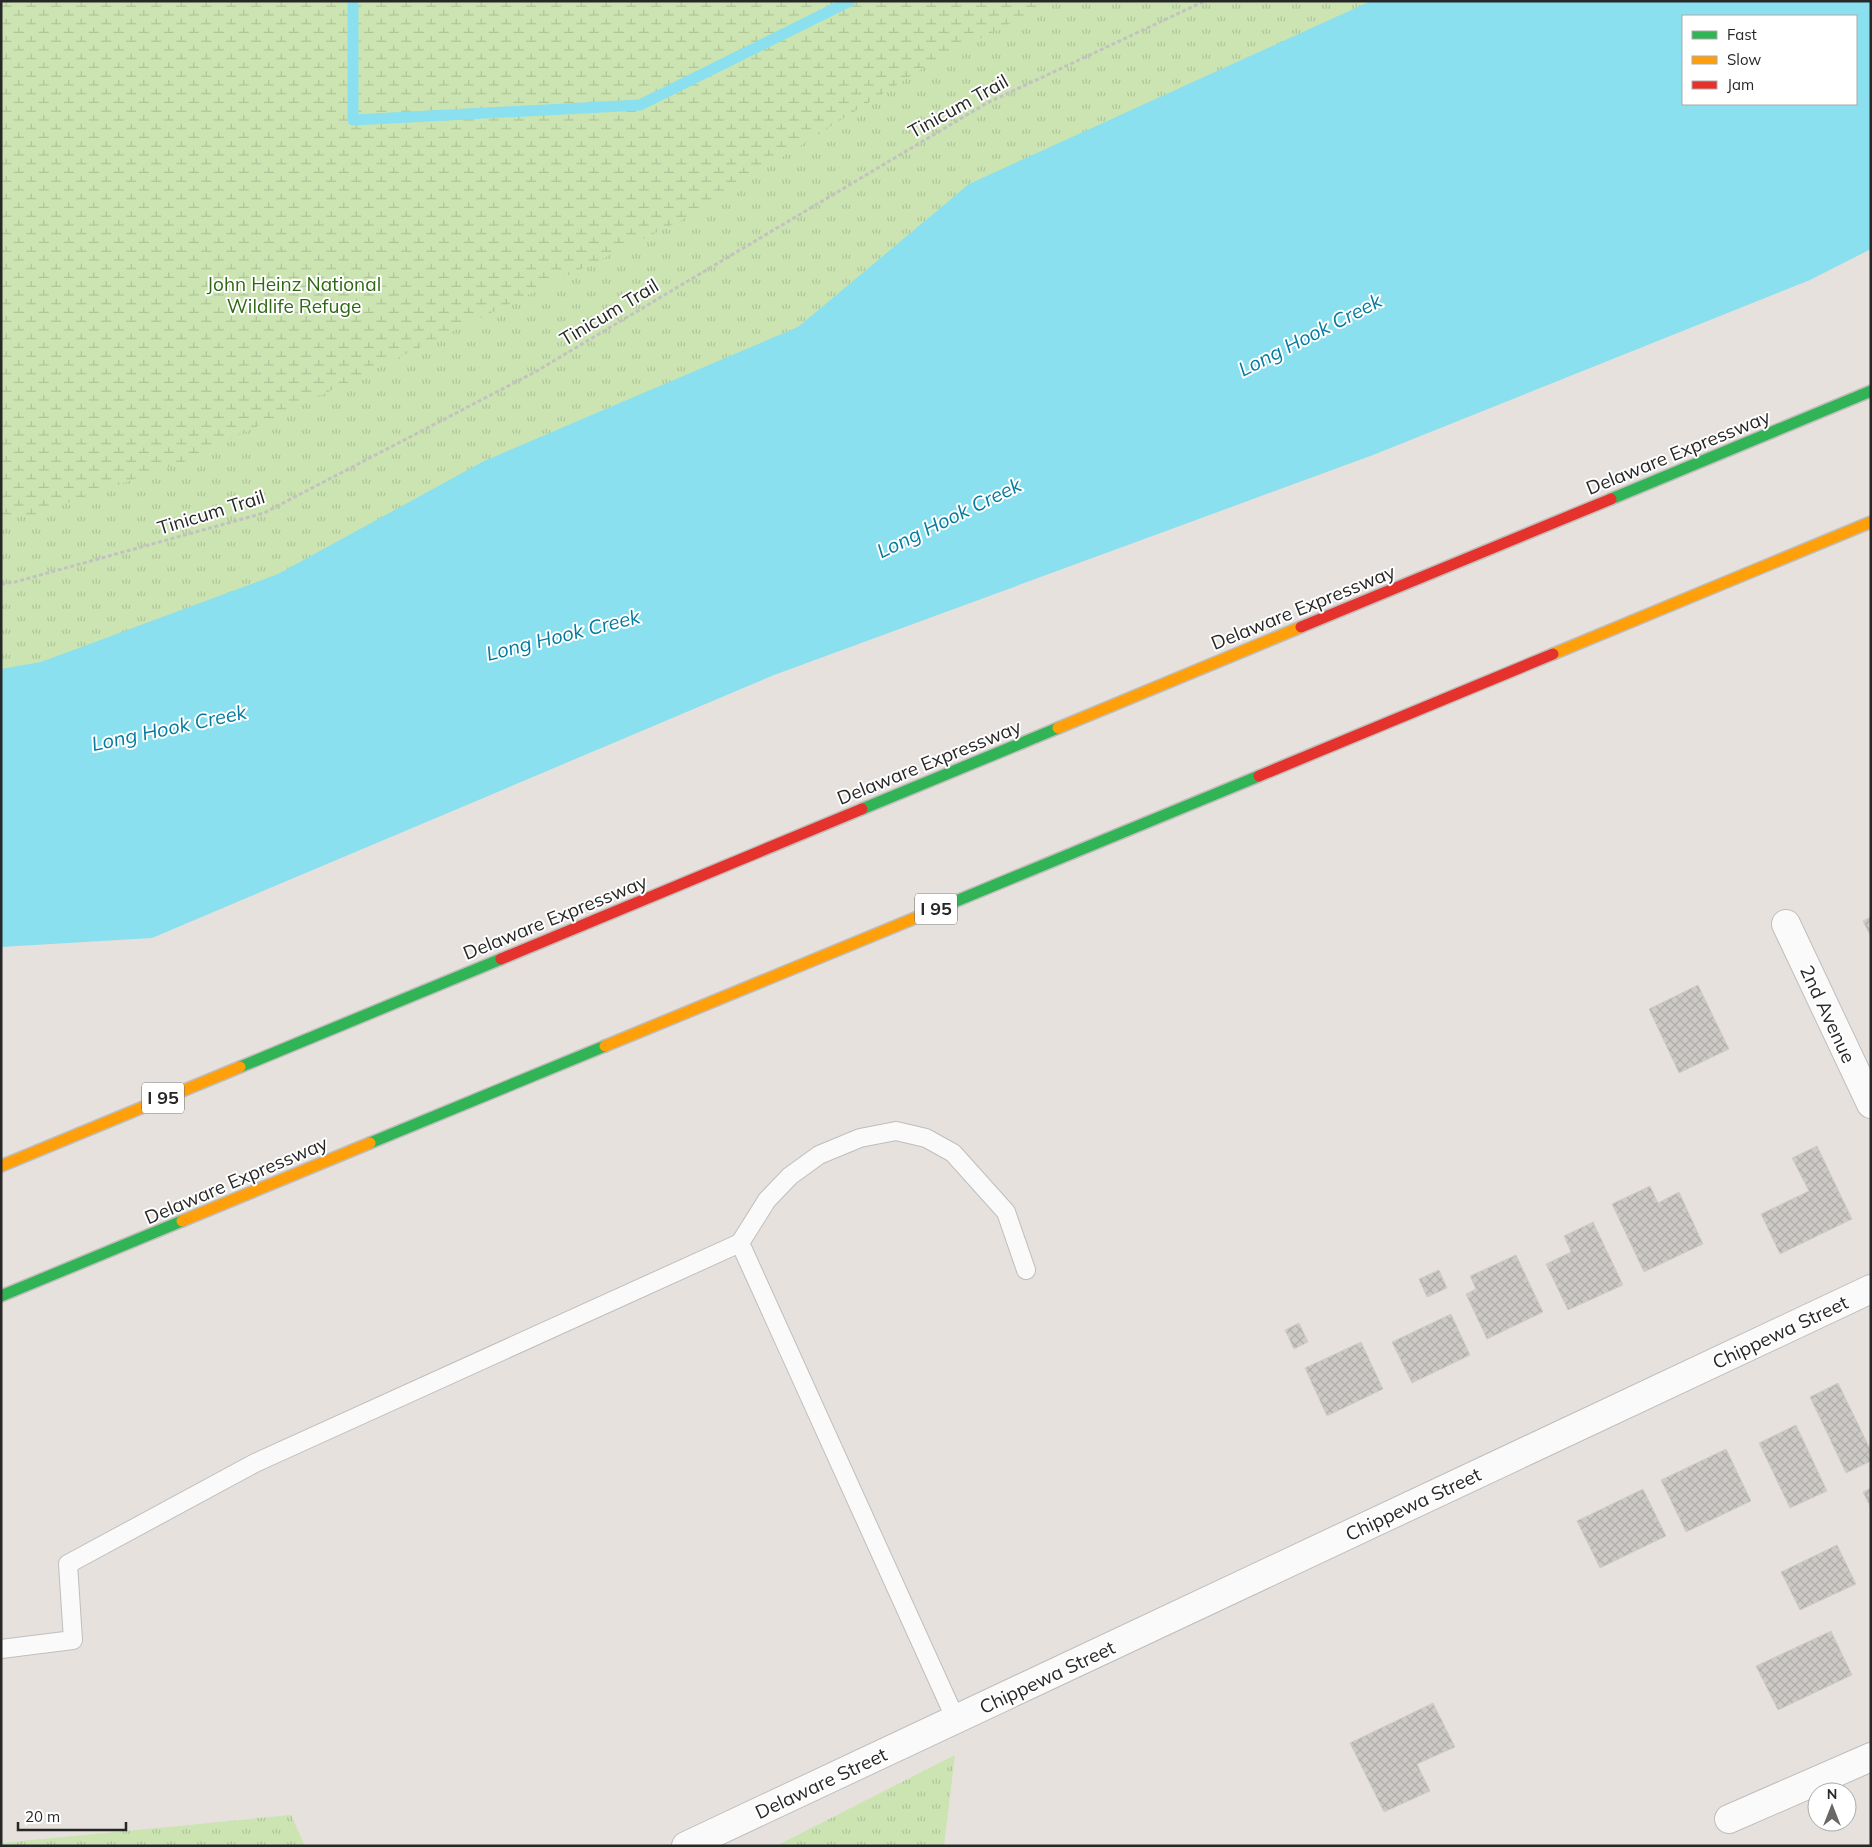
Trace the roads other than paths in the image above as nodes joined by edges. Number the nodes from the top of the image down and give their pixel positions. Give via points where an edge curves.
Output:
1 (1871, 391) edge
2 (1871, 522) edge
3 (1786, 924) dead end
4 (1871, 1104) edge
5 (1, 1166) edge
6 (740, 1243) junction
7 (1026, 1270) dead end
8 (1871, 1289) edge
9 (1, 1296) edge
10 (1, 1648) edge
11 (956, 1720) junction
12 (1871, 1756) edge
13 (1729, 1819) dead end
14 (686, 1846) edge

1 - 5 highway, Delaware Expressway / I 95
2 - 9 highway, Delaware Expressway / I 95
3 - 4 street, 2nd Avenue
6 - 7 lane via 767,1200 790,1176 819,1155 860,1138 896,1131 926,1138 953,1154 1006,1212
6 - 10 lane via 255,1463 68,1564 73,1640
6 - 11 lane
8 - 11 street, Chippewa Street
11 - 14 street, Delaware Street
12 - 13 street

